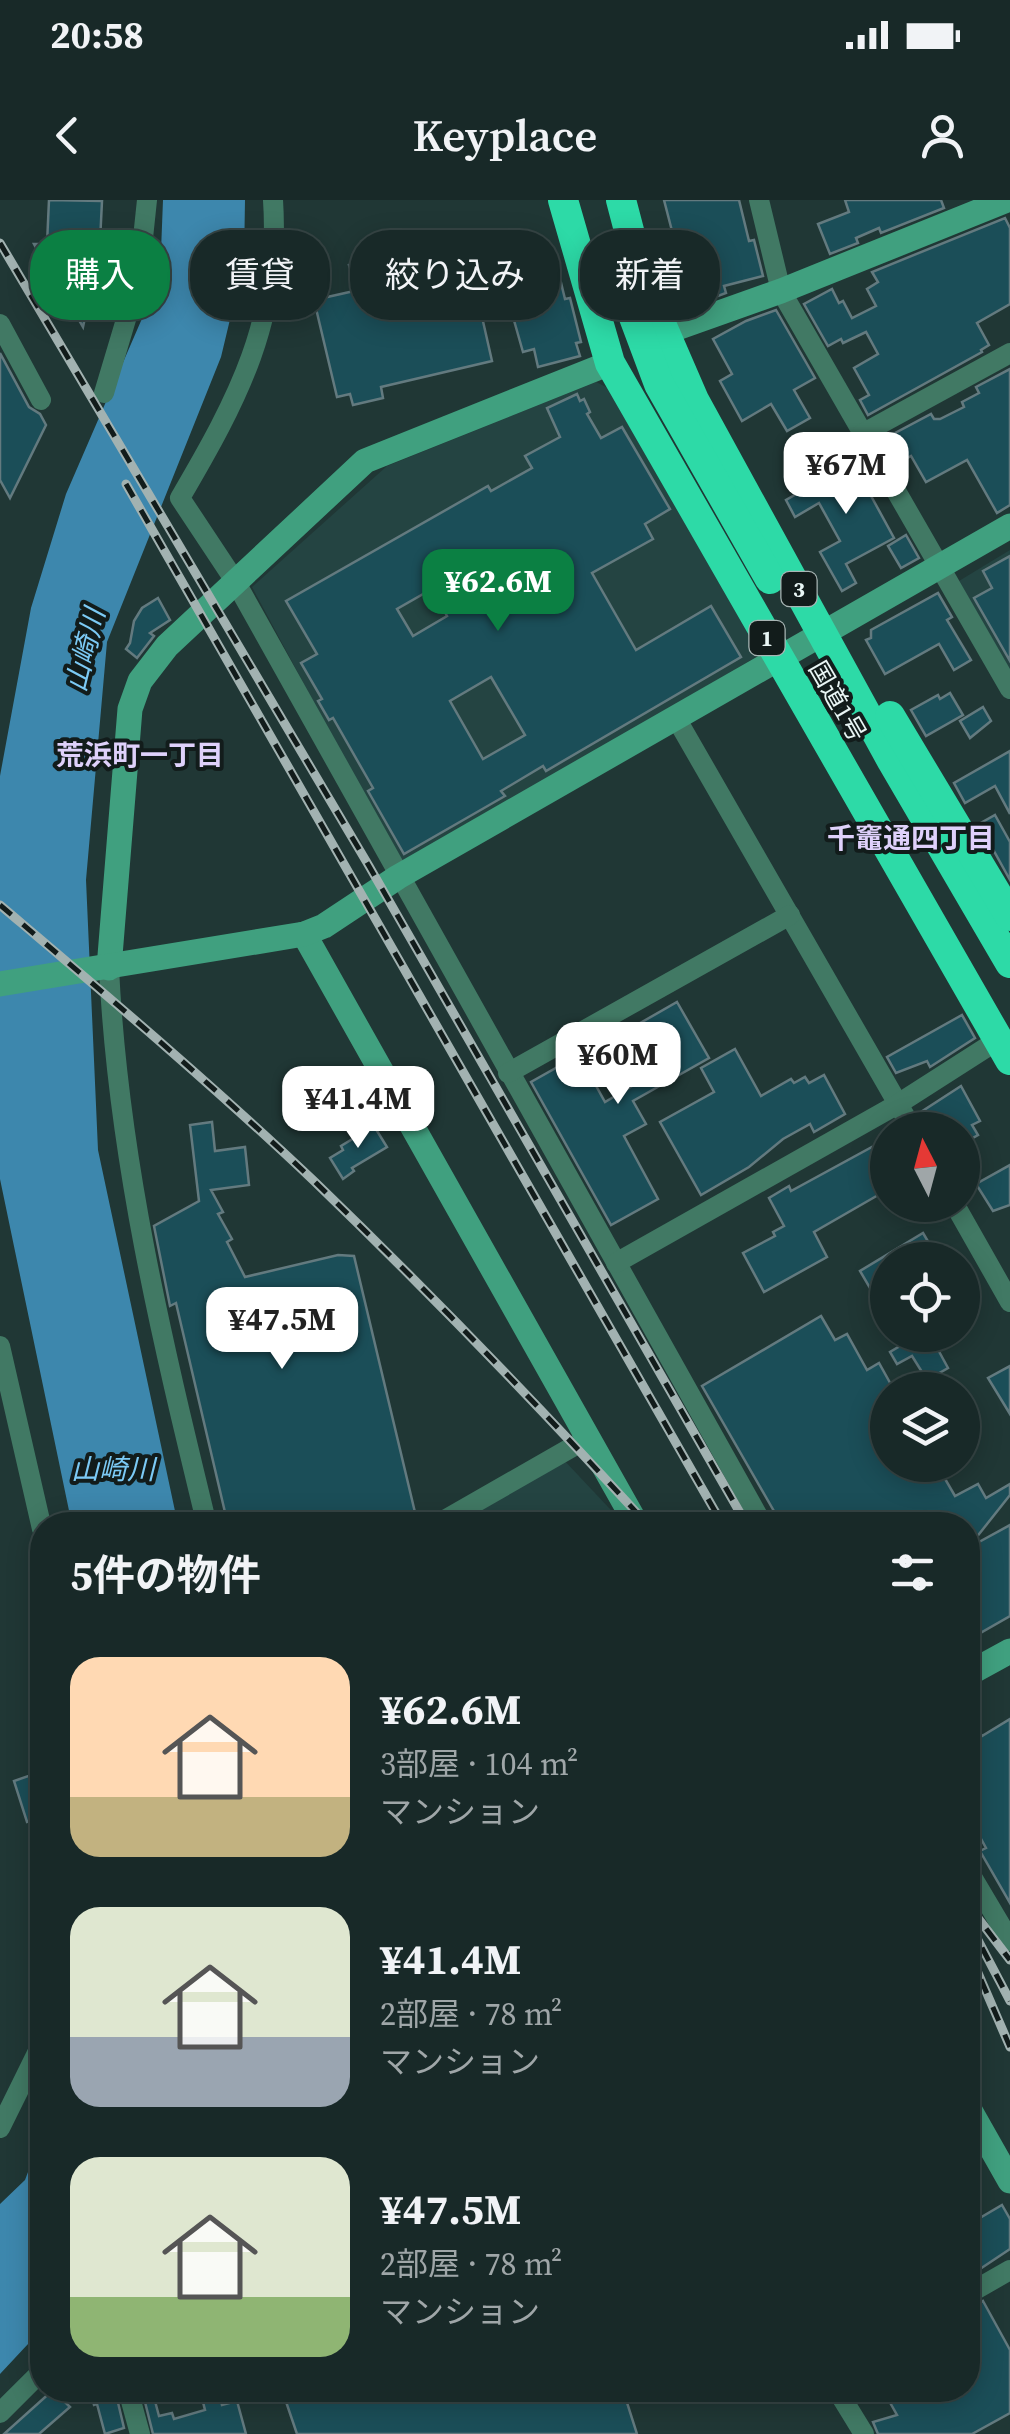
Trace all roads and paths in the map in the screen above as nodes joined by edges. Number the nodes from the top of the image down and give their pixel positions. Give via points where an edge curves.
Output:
1 (147, 200) edge
2 (273, 200) edge
3 (563, 200) edge
4 (581, 200) edge
5 (602, 200) edge
6 (621, 200) edge
7 (636, 200) edge
8 (758, 200) edge
9 (1009, 201) edge
10 (781, 290) junction
11 (674, 329) junction
12 (2, 330) edge
13 (1010, 353) edge
14 (610, 363) junction
15 (104, 392) dead end
16 (42, 400) dead end
17 (862, 434) junction
18 (1010, 526) edge
19 (939, 565) junction
20 (235, 582) junction
21 (836, 626) junction
22 (778, 656) junction
23 (1010, 689) edge
24 (676, 718) junction
25 (892, 761) junction
26 (398, 876) junction
27 (790, 916) junction
28 (1010, 916) edge
29 (304, 934) junction
30 (1010, 963) edge
31 (104, 968) junction
32 (0, 984) edge
33 (1007, 1040) edge
34 (508, 1072) junction
35 (898, 1104) junction
36 (903, 1112) edge
37 (965, 1222) edge
38 (616, 1263) junction
39 (1010, 1302) edge
40 (0, 1346) edge
41 (588, 1438) junction
42 (38, 1512) edge
43 (204, 1512) edge
44 (459, 1512) edge
45 (630, 1512) edge
46 (756, 1512) edge
47 (1010, 1651) edge
48 (980, 1667) edge
49 (980, 1890) edge
50 (1010, 1941) edge
51 (30, 2068) edge
52 (0, 2128) edge
53 (980, 2128) edge
54 (1010, 2181) edge
55 (1010, 2270) edge
56 (980, 2287) edge
57 (30, 2383) edge
58 (131, 2402) edge
59 (844, 2402) edge
60 (0, 2413) edge
61 (140, 2434) edge
62 (864, 2434) edge

1 - 15 street via 139,276
2 - 20 street via 268,298 250,368 180,498
3 - 14 highway, 国道1号 / 1
4 - 33 highway, 3 via 634,373 989,994
5 - 25 highway via 629,304 660,384 861,740
6 - 25 highway, 3 via 642,280 694,400
7 - 11 highway, 国道1号
8 - 10 street
9 - 10 street
10 - 11 street
10 - 17 street
11 - 21 highway, 国道1号 via 704,397
12 - 16 street
13 - 17 street
14 - 20 street via 365,461
14 - 22 highway, 国道1号 / 1
17 - 19 street
18 - 19 street
19 - 21 street
19 - 23 street
20 - 26 street
20 - 31 street via 168,646 140,681 130,709
21 - 22 street
21 - 28 highway, 国道1号
22 - 24 street
22 - 33 highway, 国道1号 / 1
24 - 26 street
24 - 27 street
25 - 30 highway, 3
26 - 29 street
26 - 34 street
27 - 34 street
27 - 35 street
29 - 31 street
29 - 41 street
31 - 32 street
31 - 43 street via 152,1301
33 - 35 street
34 - 38 street
35 - 36 street
35 - 38 street
37 - 39 street
38 - 46 street
40 - 42 street
41 - 44 street
41 - 45 street
47 - 48 street
49 - 50 street
51 - 52 street
53 - 54 street
55 - 56 street
57 - 60 street
58 - 61 street
59 - 62 street

